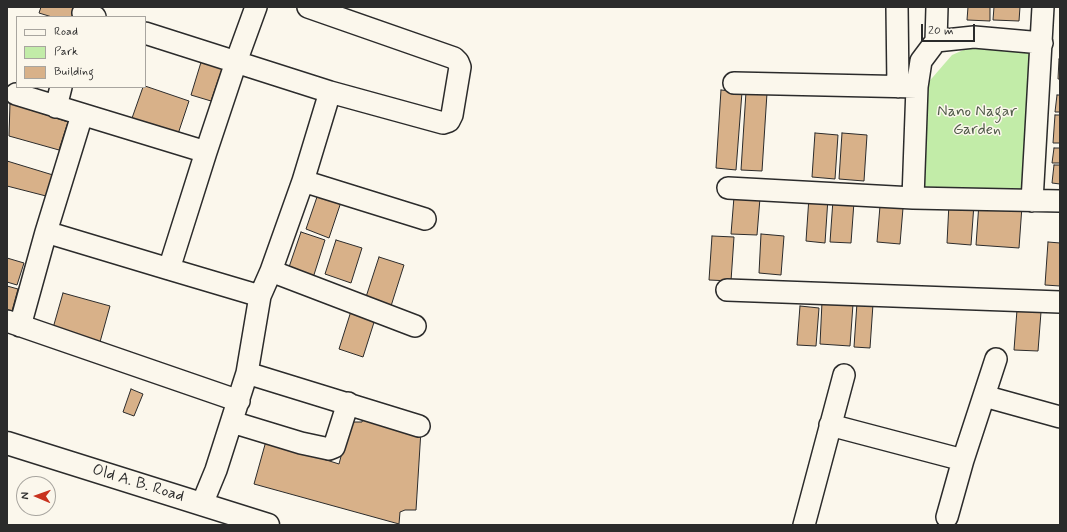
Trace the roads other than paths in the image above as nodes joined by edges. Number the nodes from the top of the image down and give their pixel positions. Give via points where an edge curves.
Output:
1 (256, 7) edge
2 (308, 7) edge
3 (897, 7) edge
4 (937, 7) edge
5 (1043, 7) edge
6 (146, 33) edge
7 (936, 41) junction
8 (1042, 43) junction
9 (236, 62) junction
10 (734, 83) dead end
11 (908, 87) junction
12 (61, 88) edge
13 (330, 92) junction
14 (16, 94) dead end
15 (56, 107) junction
16 (82, 114) junction
17 (206, 152) junction
18 (303, 181) junction
19 (728, 188) dead end
20 (913, 198) junction
21 (1032, 201) junction
22 (1060, 201) edge
23 (425, 219) dead end
24 (46, 232) junction
25 (169, 269) junction
26 (271, 271) junction
27 (727, 290) dead end
28 (260, 296) junction
29 (1060, 302) edge
30 (14, 324) edge
31 (415, 326) dead end
32 (996, 359) dead end
33 (247, 374) junction
34 (844, 375) dead end
35 (984, 396) junction
36 (239, 401) junction
37 (348, 403) junction
38 (1060, 417) edge
39 (232, 422) junction
40 (830, 425) junction
41 (419, 426) dead end
42 (7, 443) edge
43 (963, 460) junction
44 (202, 504) junction
45 (947, 517) dead end
46 (807, 524) edge
47 (268, 525) edge

1 - 9 street
2 - 13 street via 454,58 460,67 452,115 450,121 443,123
3 - 11 street
4 - 7 street
5 - 8 street
6 - 9 street
7 - 8 street via 974,38
7 - 11 street via 921,61
8 - 21 street
9 - 13 street
9 - 17 street
10 - 11 street
11 - 20 street
12 - 15 street
13 - 18 street
14 - 15 street
15 - 16 street
16 - 17 street
16 - 24 street
17 - 25 street
18 - 23 street
18 - 26 street
19 - 20 street
20 - 21 street
21 - 22 street
24 - 25 street
24 - 30 street
25 - 28 street
26 - 28 street
26 - 31 street
27 - 29 street
28 - 33 street
30 - 36 street
32 - 35 street
33 - 36 street
33 - 37 street
34 - 40 street
35 - 38 street
35 - 43 street
36 - 39 street
37 - 39 street via 334,447 329,449
37 - 41 street
39 - 44 street
40 - 43 street
40 - 46 street
42 - 44 main road, Old A. B. Road
43 - 45 street
44 - 47 main road, Old A. B. Road

